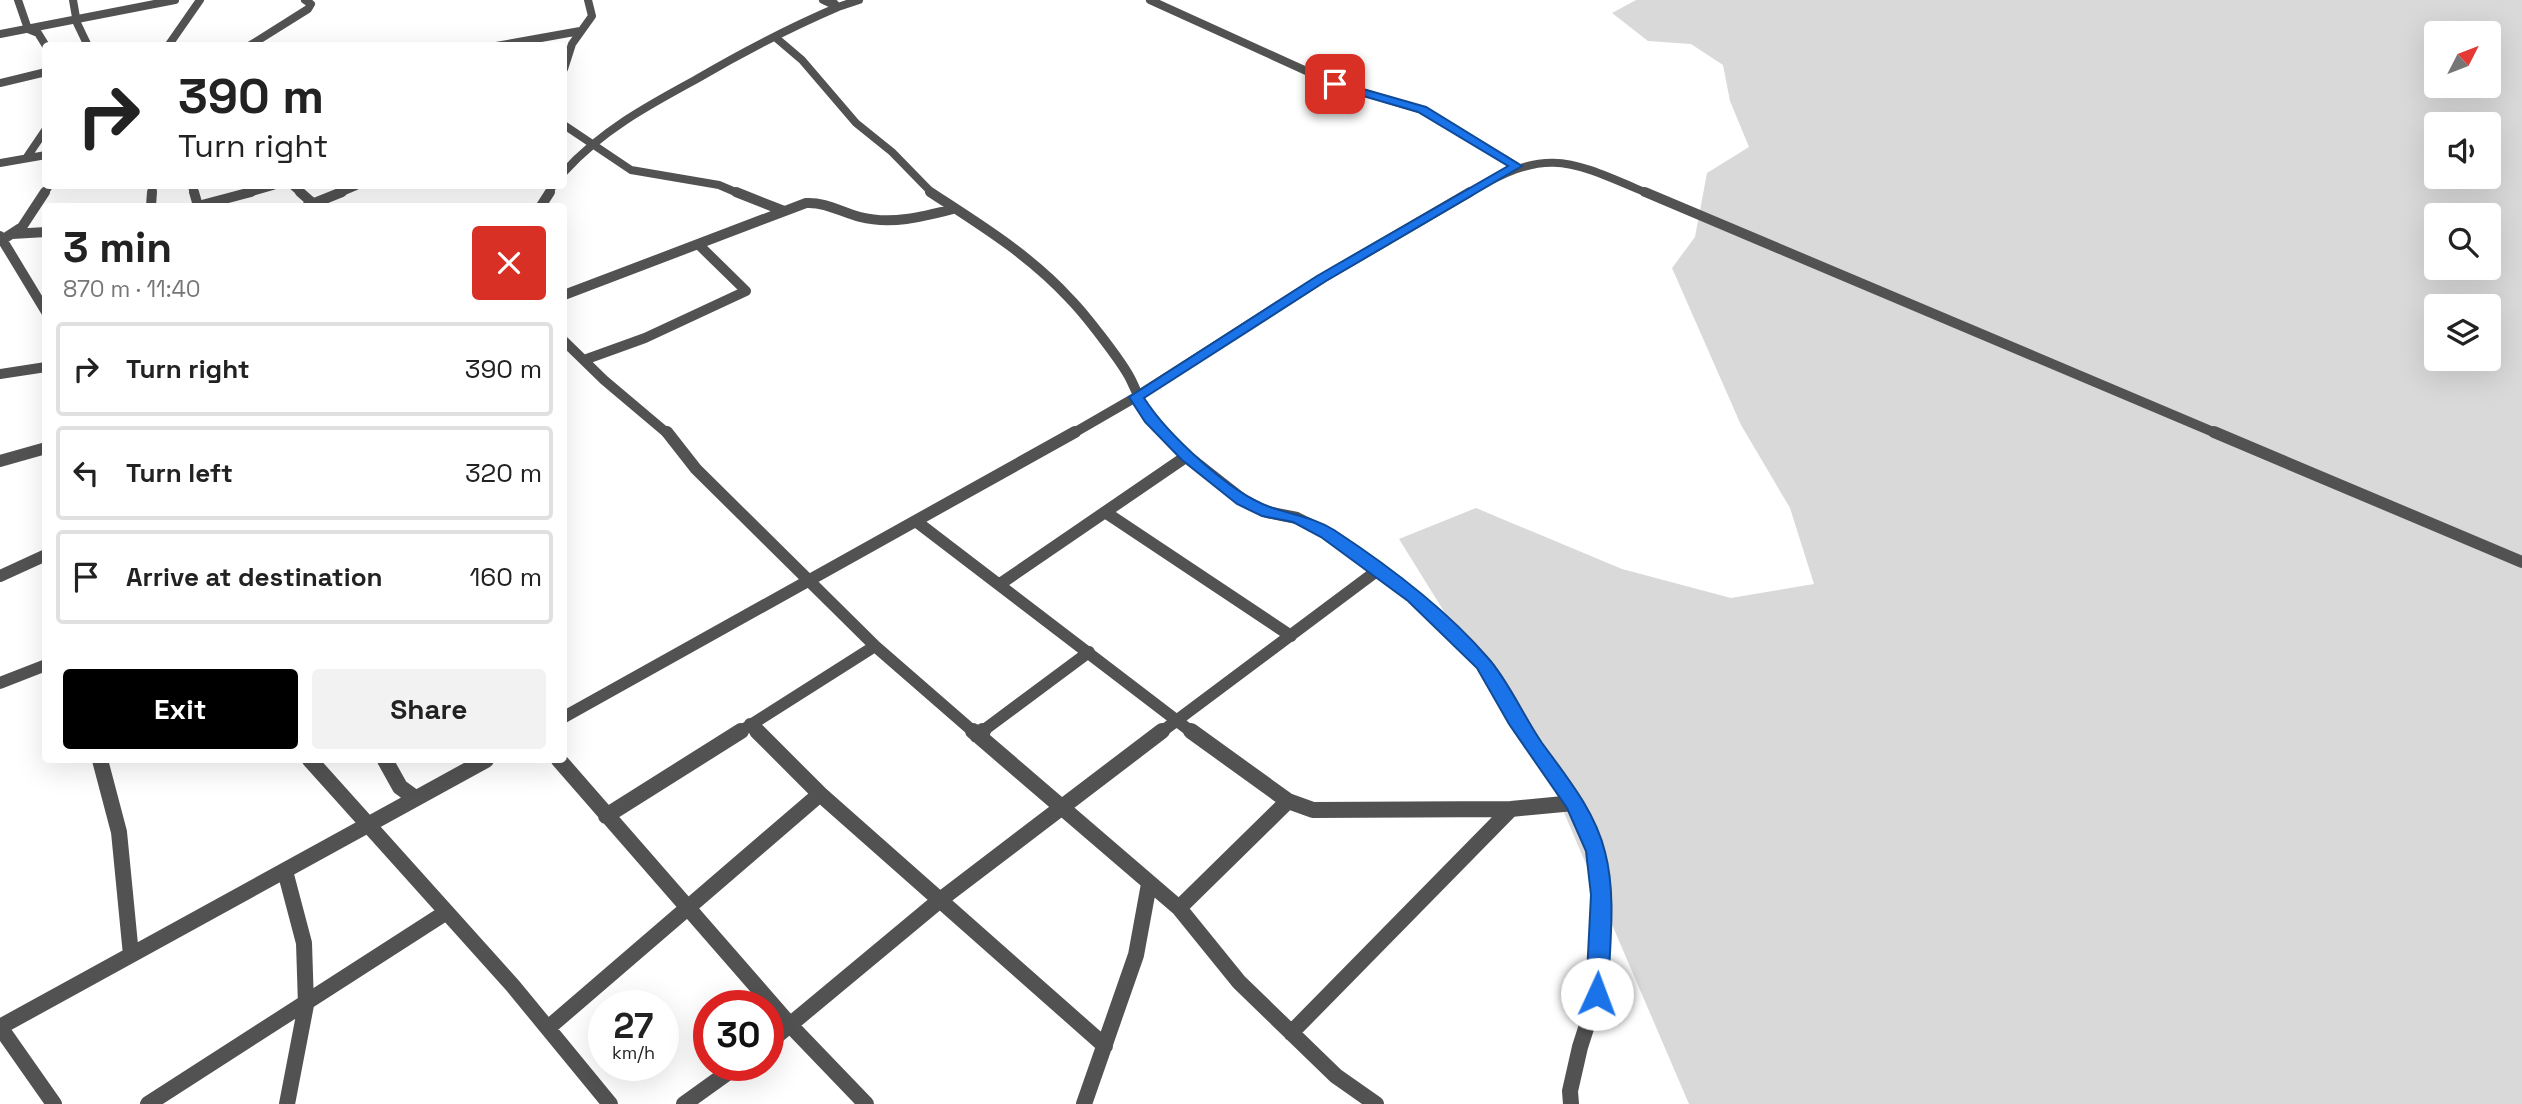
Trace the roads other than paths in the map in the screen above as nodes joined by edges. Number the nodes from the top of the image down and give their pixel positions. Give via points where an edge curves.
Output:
1 (18, 0) edge
2 (73, 0) edge
3 (173, 0) edge
4 (200, 0) edge
5 (305, 0) edge
6 (588, 0) edge
7 (823, 0) edge
8 (830, 0) edge
9 (859, 0) edge
10 (1150, 0) edge
11 (838, 7) junction
12 (76, 18) junction
13 (28, 29) junction
14 (580, 30) junction
15 (0, 34) edge
16 (775, 37) junction
17 (44, 42) edge
18 (86, 42) edge
19 (170, 42) edge
20 (255, 42) edge
21 (517, 42) edge
22 (567, 62) edge
23 (0, 72) edge
24 (42, 73) edge
25 (3, 82) edge
26 (567, 127) edge
27 (42, 135) edge
28 (592, 142) junction
29 (42, 155) edge
30 (27, 157) junction
31 (0, 163) edge
32 (1516, 166) junction
33 (567, 169) edge
34 (47, 189) edge
35 (262, 189) edge
36 (296, 189) edge
37 (349, 189) edge
38 (209, 203) edge
39 (309, 203) edge
40 (319, 203) edge
41 (953, 209) junction
42 (784, 211) junction
43 (42, 232) edge
44 (12, 234) junction
45 (1, 238) edge
46 (698, 244) junction
47 (567, 294) edge
48 (42, 305) edge
49 (567, 344) edge
50 (584, 360) junction
51 (42, 368) edge
52 (0, 374) edge
53 (1136, 397) junction
54 (42, 449) edge
55 (1187, 456) junction
56 (0, 461) edge
57 (1105, 512) junction
58 (917, 522) junction
59 (42, 557) edge
60 (2522, 562) edge
61 (1378, 570) junction
62 (0, 576) edge
63 (807, 580) junction
64 (1000, 584) junction
65 (1291, 636) junction
66 (875, 646) junction
67 (1089, 652) junction
68 (42, 666) edge
69 (0, 682) edge
70 (567, 715) edge
71 (1178, 721) junction
72 (750, 724) junction
73 (978, 735) junction
74 (101, 763) edge
75 (313, 763) edge
76 (388, 763) edge
77 (481, 763) edge
78 (562, 763) edge
79 (820, 794) junction
80 (415, 799) junction
81 (1288, 801) junction
82 (1574, 803) junction
83 (1060, 807) junction
84 (1511, 809) junction
85 (606, 816) junction
86 (368, 825) junction
87 (285, 871) junction
88 (1149, 884) junction
89 (940, 901) junction
90 (690, 908) junction
91 (1179, 908) junction
92 (445, 913) junction
93 (131, 955) junction
94 (306, 1004) junction
95 (791, 1026) junction
96 (0, 1027) edge
97 (548, 1028) junction
98 (784, 1031) edge
99 (1291, 1032) junction
100 (1105, 1046) junction
101 (716, 1081) edge
102 (54, 1104) edge
103 (148, 1104) edge
104 (287, 1104) edge
105 (610, 1104) edge
106 (684, 1104) edge
107 (866, 1104) edge
108 (1084, 1104) edge
109 (1376, 1104) edge
110 (1571, 1104) edge

1 - 13 street
2 - 12 street
3 - 12 street
4 - 19 street
5 - 20 street via 311,5 308,9
6 - 14 street via 592,16
7 - 11 street
8 - 11 street
9 - 11 street
10 - 32 street via 1335,84 1422,110
11 - 16 street
12 - 13 street
12 - 18 street
13 - 15 street
13 - 17 street
14 - 21 street
14 - 22 street
16 - 28 street via 626,117
16 - 41 street via 802,60 856,122
23 - 25 street
24 - 25 street
26 - 28 street
27 - 30 street
28 - 33 street
28 - 42 street via 631,170 719,185
29 - 30 street
30 - 31 street
32 - 53 street via 1321,279
32 - 60 street via 1562,162 1600,173
34 - 44 street via 22,227
35 - 38 street
36 - 39 street
37 - 40 street
41 - 42 street via 925,217 882,220 848,214 817,201
41 - 53 street via 1007,242 1071,299 1131,380
42 - 46 street
43 - 44 street
44 - 45 street
45 - 48 street
46 - 47 street
46 - 50 street via 747,291 645,338
49 - 50 street
50 - 63 street via 664,428 696,469
51 - 52 street
53 - 55 street via 1150,419
53 - 58 street
54 - 56 street
55 - 57 street
55 - 61 street via 1242,500 1327,533
57 - 64 street
57 - 65 street
58 - 63 street
58 - 64 street
59 - 62 street
61 - 65 street
61 - 82 street via 1414,597 1483,664
63 - 66 street
63 - 70 street
64 - 67 street
65 - 71 street
66 - 72 street
66 - 73 street
67 - 71 street
67 - 73 street
68 - 69 street
71 - 81 street
71 - 83 street
72 - 79 street
72 - 85 street
73 - 83 street
74 - 93 street via 119,816
75 - 86 street
76 - 80 street via 400,787
77 - 80 street
78 - 85 street
79 - 89 street
79 - 90 street
80 - 86 street
81 - 84 street via 1312,810
81 - 91 street
82 - 84 street
82 - 110 street via 1596,851 1601,895 1597,994 1580,1047
83 - 88 street
83 - 89 street
84 - 99 street
85 - 90 street
86 - 87 street
86 - 92 street
87 - 93 street
87 - 94 street via 304,943
88 - 91 street
88 - 100 street via 1136,954
89 - 95 street
89 - 100 street
90 - 95 street
90 - 97 street
91 - 99 street via 1239,982
92 - 94 street
92 - 97 street
93 - 96 street
94 - 103 street
94 - 104 street
95 - 98 street
95 - 107 street
96 - 102 street
97 - 105 street
99 - 109 street via 1336,1076
100 - 108 street
101 - 106 street

